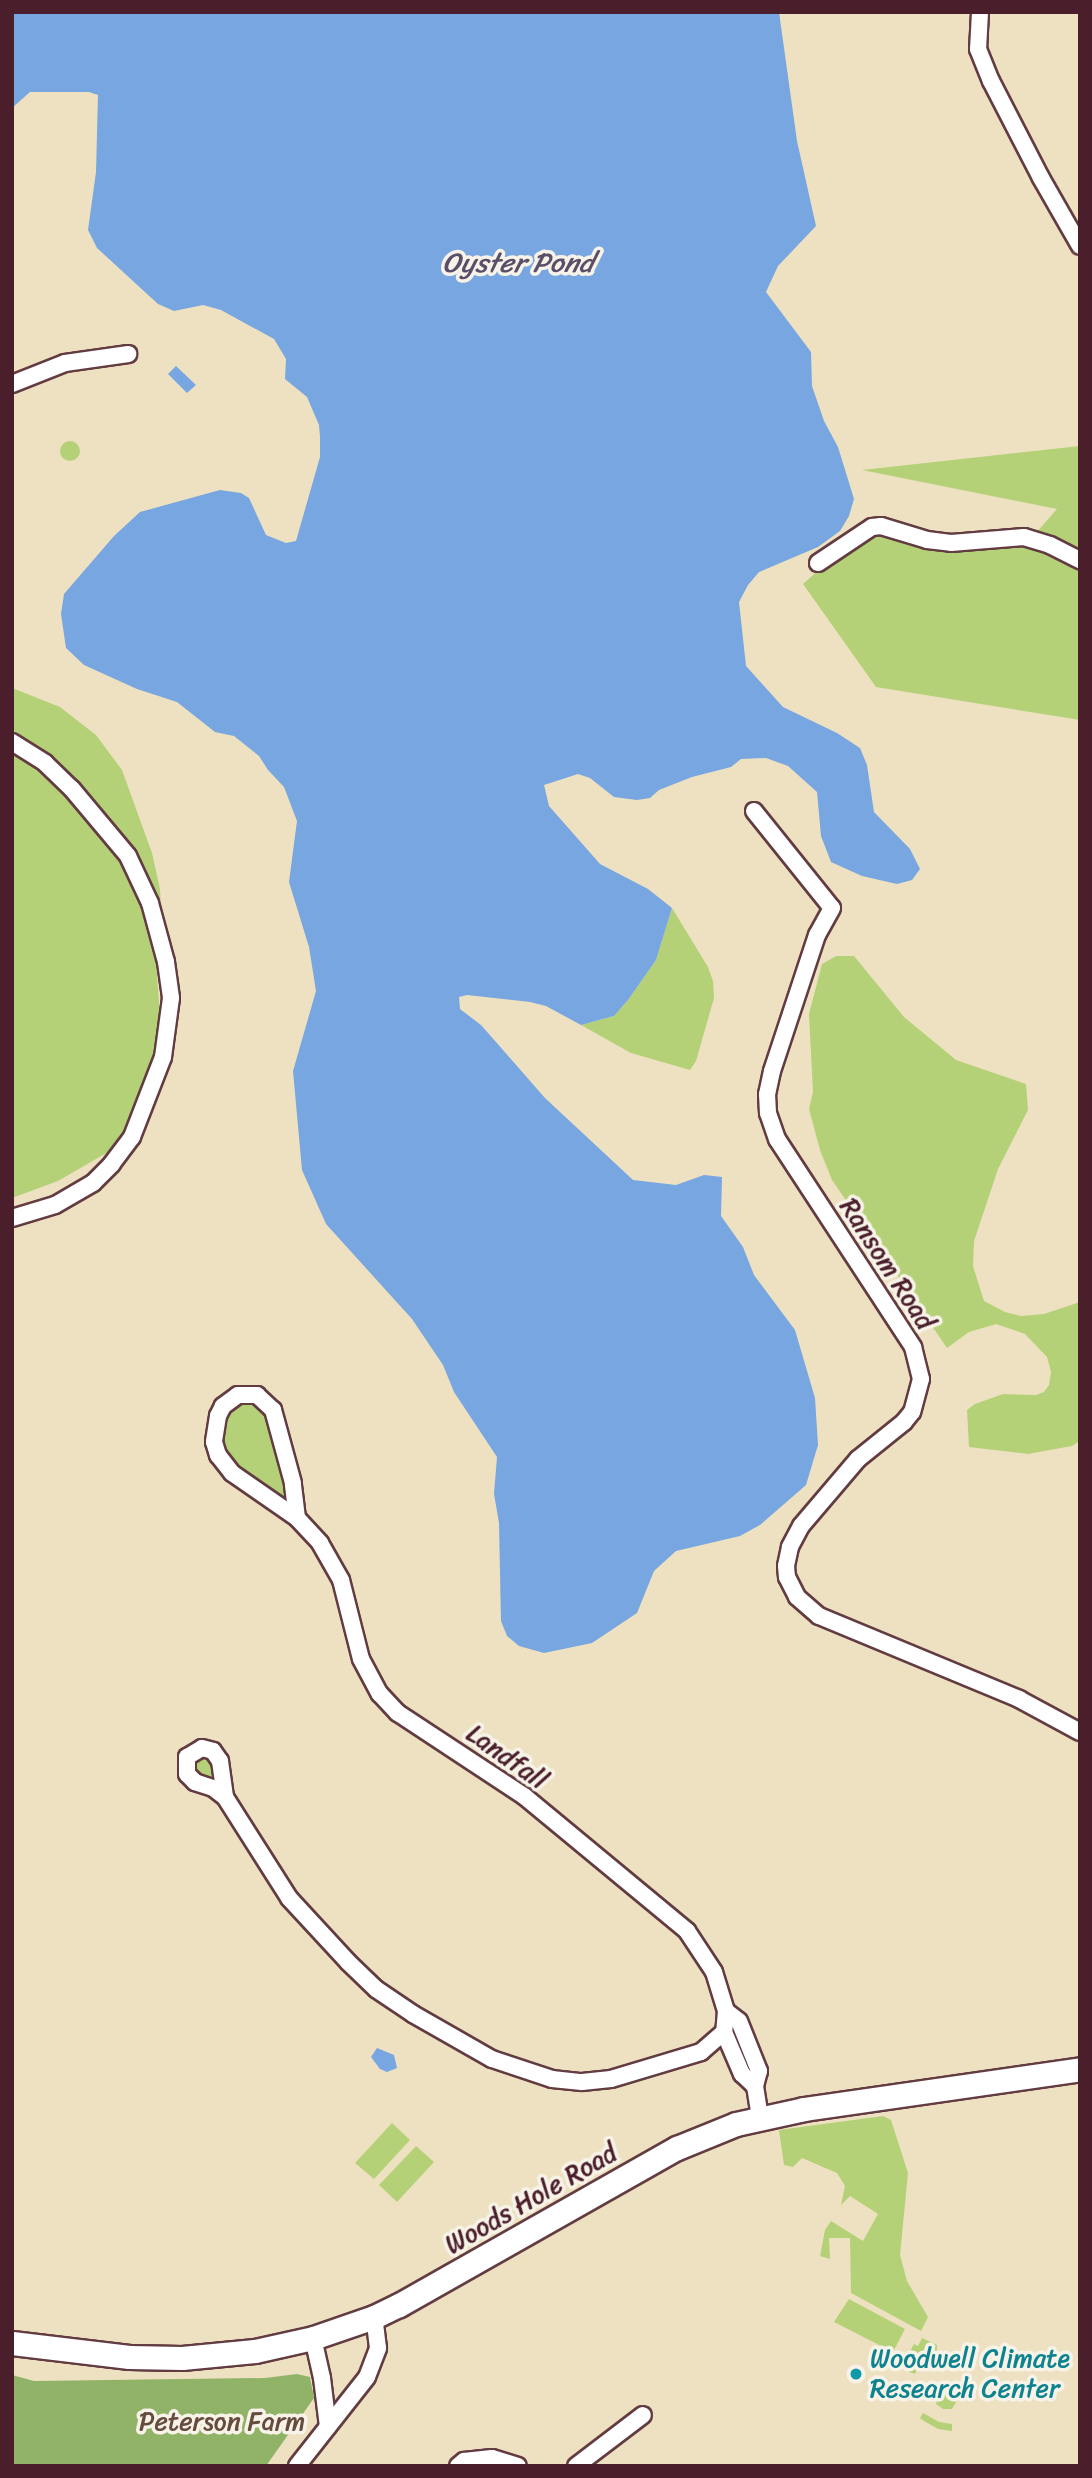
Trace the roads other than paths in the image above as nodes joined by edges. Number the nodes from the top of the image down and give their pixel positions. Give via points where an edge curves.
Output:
1 (980, 12) edge
2 (1080, 246) edge
3 (128, 354) dead end
4 (12, 384) edge
5 (1080, 560) edge
6 (818, 563) dead end
7 (12, 742) edge
8 (754, 811) dead end
9 (12, 1218) edge
10 (297, 1518) junction
11 (1080, 1732) edge
12 (225, 1797) dead end
13 (726, 2011) junction
14 (724, 2032) junction
15 (1080, 2069) edge
16 (755, 2086) junction
17 (760, 2117) junction
18 (374, 2318) junction
19 (313, 2338) junction
20 (12, 2343) edge
21 (643, 2415) dead end
22 (328, 2427) junction
23 (297, 2466) edge
24 (458, 2466) edge
25 (518, 2466) edge
26 (576, 2466) edge

1 - 2 street via 978,49 991,81
3 - 4 street via 65,363
5 - 6 street via 1024,537 951,542 881,526 872,527
7 - 9 street via 45,762 128,856 150,904 171,998 163,1057 132,1137 119,1155 93,1183 55,1205
8 - 11 street, Ransom Road via 832,908 817,934 775,1060 768,1113 788,1157 913,1346 921,1379 912,1412 904,1422 858,1459 801,1526 790,1547 787,1577 797,1597 819,1616 1019,1699
10 - 10 street, Landfall via 293,1483 273,1410 257,1395 238,1395 218,1416 214,1442 218,1455 241,1480
10 - 13 street, Landfall via 337,1571 364,1666 389,1706 512,1787 687,1931 715,1972
12 - 14 street via 289,1898 348,1962 376,1989 413,2014 492,2059 552,2079 611,2079 701,2052
13 - 14 street, Landfall
13 - 16 street, Landfall via 739,2021 759,2071
14 - 16 street, Landfall via 742,2074
15 - 17 highway, Woods Hole Road
16 - 17 street, Landfall
17 - 18 highway, Woods Hole Road via 677,2148
18 - 19 highway, Woods Hole Road
18 - 22 street via 378,2336 375,2360 359,2390
19 - 20 highway, Woods Hole Road via 255,2351 182,2358 117,2356
19 - 22 street
21 - 26 street
22 - 23 street
24 - 25 street via 492,2458

